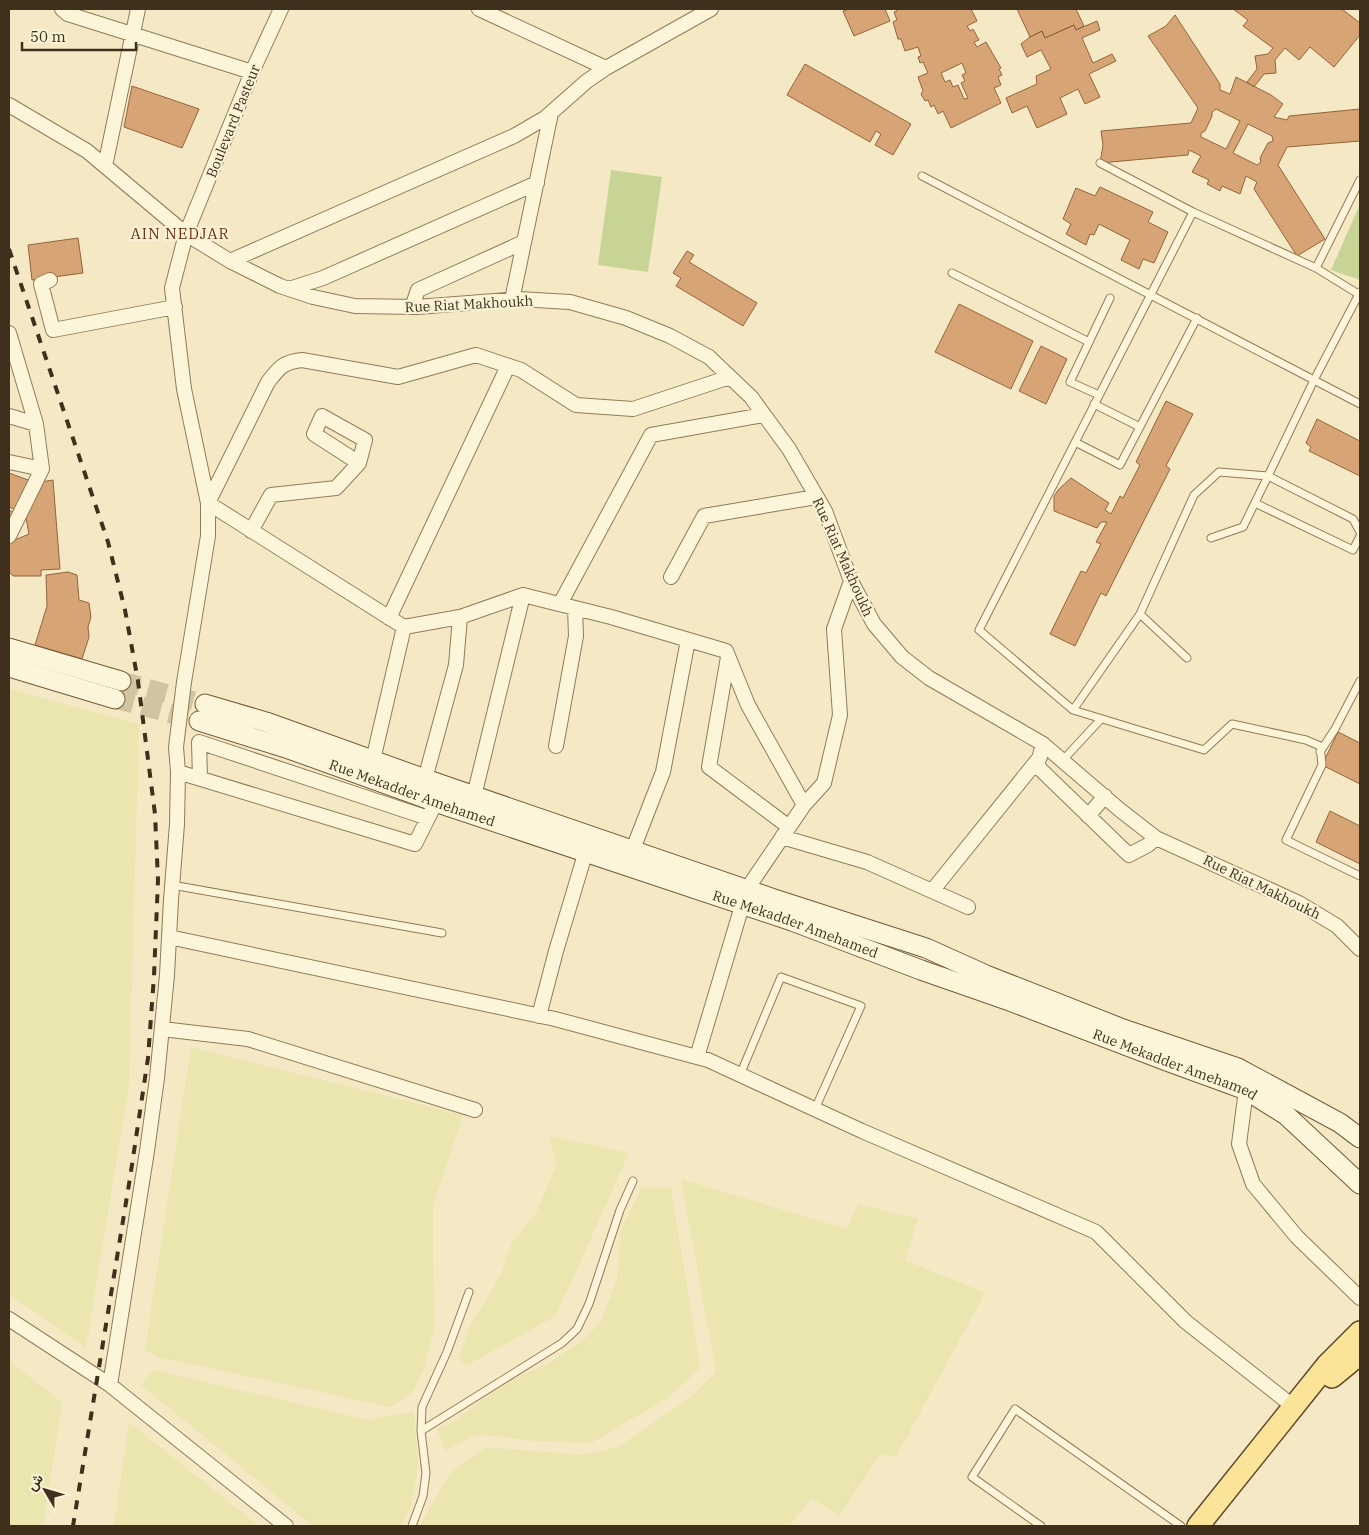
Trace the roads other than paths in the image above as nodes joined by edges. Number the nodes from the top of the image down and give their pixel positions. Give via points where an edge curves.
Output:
1 (62, 9) edge
2 (138, 9) edge
3 (282, 9) edge
4 (479, 9) edge
5 (702, 10) edge
6 (133, 34) junction
7 (606, 68) junction
8 (252, 72) junction
9 (9, 105) edge
10 (551, 113) junction
11 (1100, 163) dead end
12 (105, 166) junction
13 (922, 176) dead end
14 (1360, 180) edge
15 (537, 183) junction
16 (1193, 212) junction
17 (186, 234) junction
18 (524, 242) junction
19 (230, 261) junction
20 (1316, 268) junction
21 (952, 273) dead end
22 (50, 280) dead end
23 (289, 289) junction
24 (1150, 294) junction
25 (1360, 294) edge
26 (1110, 298) dead end
27 (512, 300) junction
28 (175, 307) junction
29 (412, 307) junction
30 (1197, 318) junction
31 (9, 333) edge
32 (1089, 342) junction
33 (508, 366) junction
34 (730, 377) junction
35 (1314, 380) junction
36 (1099, 395) junction
37 (1094, 404) junction
38 (1360, 404) edge
39 (764, 415) junction
40 (9, 416) edge
41 (36, 424) junction
42 (1140, 427) junction
43 (1075, 442) junction
44 (9, 462) edge
45 (359, 463) dead end
46 (42, 469) junction
47 (1268, 476) junction
48 (816, 497) junction
49 (208, 503) junction
50 (1255, 503) junction
51 (251, 531) junction
52 (1360, 534) edge
53 (9, 536) edge
54 (1211, 538) dead end
55 (671, 577) dead end
56 (851, 582) junction
57 (523, 596) junction
58 (560, 604) junction
59 (574, 608) junction
60 (1140, 614) junction
61 (388, 618) junction
62 (460, 618) junction
63 (404, 627) junction
64 (688, 640) junction
65 (9, 648) edge
66 (728, 656) junction
67 (1187, 658) dead end
68 (9, 667) edge
69 (120, 681) tunnel mouth
70 (1360, 681) edge
71 (115, 699) tunnel mouth
72 (1074, 710) junction
73 (1101, 718) junction
74 (556, 746) dead end
75 (1042, 750) junction
76 (1320, 752) junction
77 (373, 760) junction
78 (1063, 760) junction
79 (178, 772) junction
80 (200, 778) junction
81 (426, 779) junction
82 (474, 796) junction
83 (1105, 796) junction
84 (804, 805) junction
85 (432, 810) junction
86 (1088, 816) junction
87 (786, 832) junction
88 (1156, 838) junction
89 (633, 849) junction
90 (586, 851) junction
91 (1360, 876) edge
92 (172, 885) junction
93 (932, 891) junction
94 (744, 896) junction
95 (968, 907) dead end
96 (442, 934) dead end
97 (169, 937) junction
98 (1360, 949) edge
99 (539, 1016) junction
100 (162, 1029) junction
101 (697, 1057) junction
102 (740, 1074) junction
103 (1246, 1090) junction
104 (815, 1109) junction
105 (475, 1110) dead end
106 (1360, 1138) edge
107 (633, 1181) dead end
108 (1360, 1184) edge
109 (469, 1292) dead end
110 (1360, 1298) edge
111 (9, 1320) edge
112 (1360, 1332) edge
113 (1360, 1354) edge
114 (110, 1385) junction
115 (1294, 1406) junction
116 (421, 1431) junction
117 (286, 1526) edge
118 (412, 1526) edge
119 (1041, 1526) edge
120 (1181, 1526) edge
121 (1198, 1526) edge

1 - 6 street via 68,14
2 - 6 street
3 - 8 street, Boulevard Pasteur
4 - 7 street
5 - 7 street
6 - 8 street
6 - 12 street
7 - 10 street
8 - 17 street, Boulevard Pasteur
9 - 12 street, Rue Riat Makhoukh via 87,151
10 - 15 street
10 - 19 street via 514,136
11 - 16 lane
12 - 17 street, Rue Riat Makhoukh
13 - 24 lane
14 - 20 lane
15 - 18 street
15 - 23 street via 323,278
16 - 20 lane
16 - 24 lane
17 - 19 street, Rue Riat Makhoukh
17 - 28 street, Boulevard Pasteur via 172,288
18 - 27 street
18 - 29 street via 418,290
19 - 23 street, Rue Riat Makhoukh
20 - 25 lane
21 - 32 lane
22 - 28 street via 40,284 53,330
23 - 29 street, Rue Riat Makhoukh via 355,306
24 - 30 lane
24 - 36 lane
25 - 35 lane
26 - 32 lane
27 - 29 street, Rue Riat Makhoukh
27 - 34 street, Rue Riat Makhoukh via 570,302 626,318 709,357
28 - 49 street, Boulevard Pasteur via 184,389
30 - 35 lane
30 - 42 lane
31 - 41 street
32 - 36 lane via 1070,382
33 - 34 street via 521,370 576,405 633,409
33 - 49 street via 476,355 398,377 302,360 286,363 268,382
33 - 61 street
34 - 39 street, Rue Riat Makhoukh
35 - 38 lane
35 - 47 lane
36 - 37 lane
37 - 42 lane
37 - 43 lane
39 - 48 street, Rue Riat Makhoukh via 789,449
39 - 58 street via 651,435
40 - 41 street
41 - 46 street
42 - 43 lane via 1120,465
43 - 72 lane via 979,630
44 - 46 street
45 - 51 street via 336,488 270,495
46 - 53 street
47 - 50 lane
47 - 52 lane via 1353,519
47 - 60 lane via 1219,472 1194,494
48 - 55 street via 704,516
48 - 56 street, Rue Riat Makhoukh via 825,511
49 - 51 street
49 - 79 street via 208,536 176,747
50 - 52 lane via 1353,550
50 - 54 lane via 1243,527
51 - 61 street
56 - 75 street, Rue Riat Makhoukh via 874,624 902,657 929,678
56 - 84 street via 834,629 840,715 824,783
57 - 58 street
57 - 62 street
57 - 82 street
58 - 59 street
59 - 64 street
59 - 74 street via 576,636
60 - 67 lane
60 - 72 lane
61 - 63 street
62 - 63 street
62 - 81 street via 456,665
63 - 77 street
64 - 66 street via 726,651
64 - 89 street via 663,772
65 - 69 main road
66 - 84 street via 748,705
66 - 87 street via 709,767
68 - 71 main road
70 - 76 lane
72 - 73 lane
73 - 76 lane via 1204,750 1232,724 1306,740 1320,746
73 - 78 lane
75 - 78 street, Rue Riat Makhoukh
75 - 86 street via 1037,766
75 - 93 street
76 - 91 lane via 1322,765 1286,840
77 - 81 main road, Rue Mekadder Amehamed
77 - 85 main road, Rue Mekadder Amehamed via 266,722 202,712
78 - 83 street, Rue Riat Makhoukh
79 - 80 street
79 - 92 street
80 - 85 street via 415,844
80 - 85 street via 199,742
81 - 82 main road, Rue Mekadder Amehamed
82 - 89 main road, Rue Mekadder Amehamed
83 - 86 street
83 - 88 street, Rue Riat Makhoukh
84 - 87 street
85 - 90 main road, Rue Mekadder Amehamed
86 - 88 street via 1130,855
87 - 93 street via 867,862
87 - 94 street
88 - 98 street, Rue Riat Makhoukh via 1299,903 1338,926
89 - 94 main road, Rue Mekadder Amehamed
90 - 94 main road, Rue Mekadder Amehamed
90 - 99 street
92 - 96 lane
92 - 97 street
93 - 95 street
94 - 101 street
94 - 103 main road, Rue Mekadder Amehamed via 792,921
94 - 106 main road, Rue Mekadder Amehamed via 926,948 1123,1029 1238,1068 1340,1123
97 - 99 street
97 - 100 street
99 - 101 street
100 - 105 street via 248,1040
100 - 114 street via 147,1150
101 - 102 street
102 - 104 street
102 - 104 lane via 781,977 861,1006
103 - 108 main road, Rue Mekadder Amehamed via 1286,1115
103 - 110 street via 1238,1144 1253,1184 1297,1237
104 - 115 street via 1096,1232 1186,1322
107 - 116 lane via 577,1330 562,1343
109 - 116 lane via 422,1407
111 - 114 street
112 - 115 main road via 1327,1365
113 - 115 main road
114 - 117 street
115 - 121 main road
116 - 118 lane via 426,1473 423,1496
119 - 120 lane via 972,1477 1015,1409

